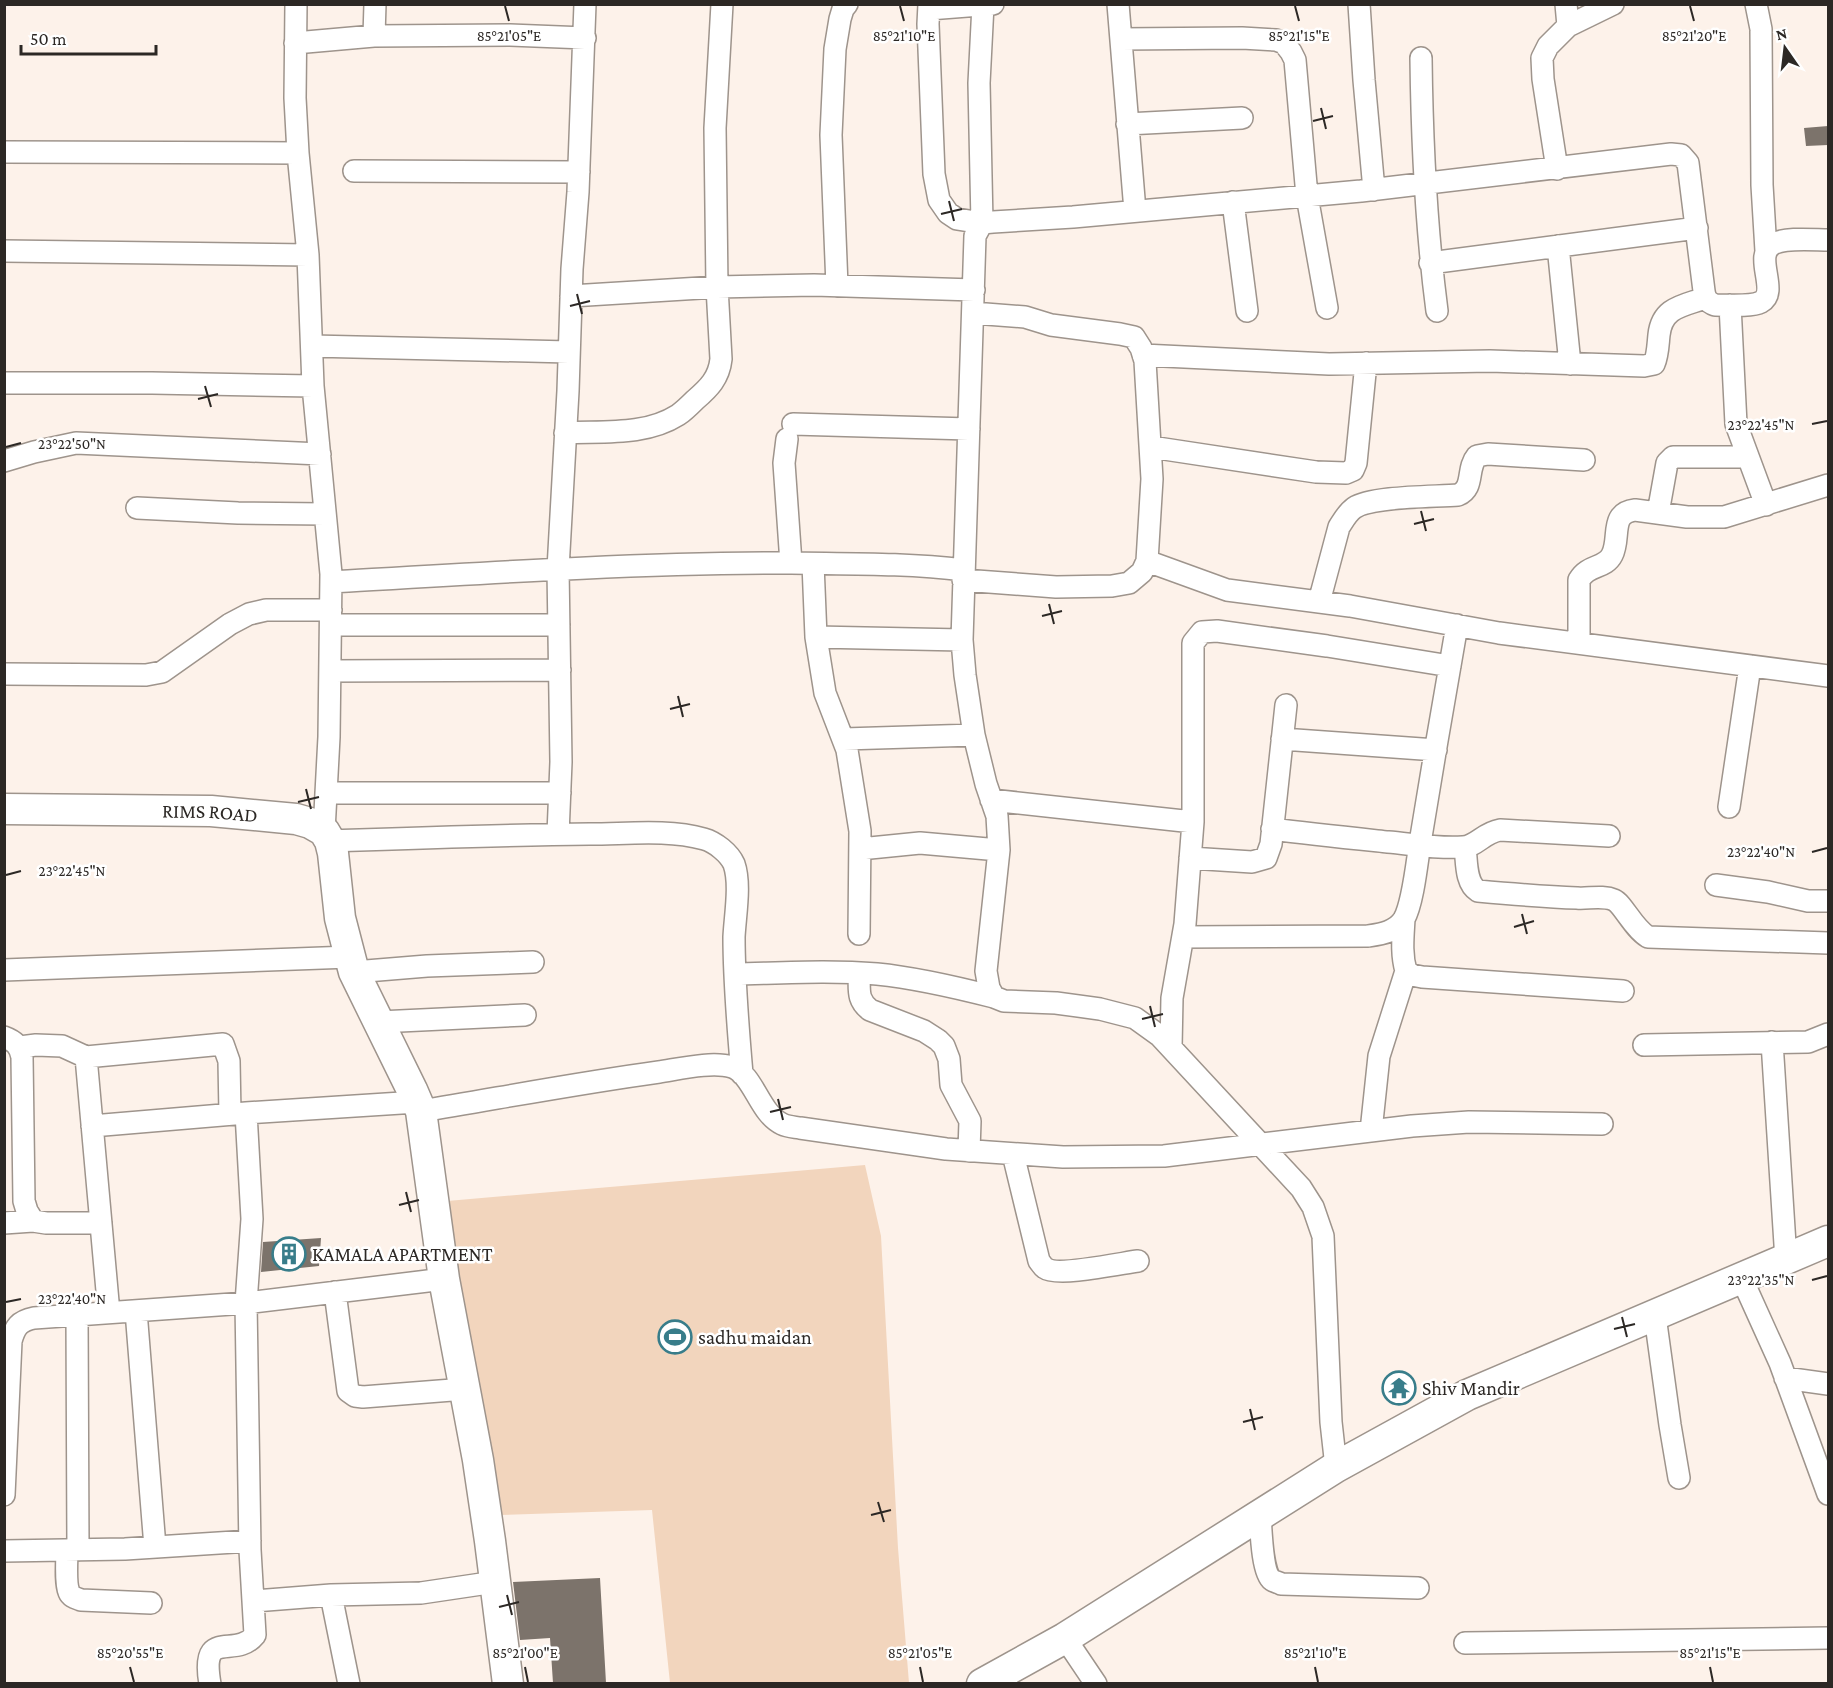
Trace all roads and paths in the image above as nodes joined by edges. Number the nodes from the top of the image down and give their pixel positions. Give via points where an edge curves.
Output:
1 (296, 4) edge
2 (375, 4) edge
3 (585, 4) edge
4 (722, 4) edge
5 (847, 4) edge
6 (993, 4) edge
7 (1118, 4) edge
8 (1359, 4) edge
9 (1566, 4) edge
10 (1613, 4) edge
11 (1756, 4) edge
12 (983, 5) edge
13 (929, 7) edge
14 (1568, 26) junction
15 (374, 36) junction
16 (585, 38) junction
17 (1121, 39) junction
18 (296, 43) junction
19 (1421, 58) dead end
20 (1242, 118) dead end
21 (1127, 124) junction
22 (4, 152) edge
23 (298, 153) junction
24 (1557, 169) junction
25 (354, 171) dead end
26 (579, 172) junction
27 (1424, 183) junction
28 (1374, 190) junction
29 (1307, 196) junction
30 (1233, 202) junction
31 (1135, 211) junction
32 (982, 223) junction
33 (1697, 228) junction
34 (1828, 240) edge
35 (1558, 246) junction
36 (4, 251) edge
37 (1766, 251) junction
38 (308, 255) junction
39 (1431, 263) junction
40 (837, 286) junction
41 (717, 287) junction
42 (974, 290) junction
43 (571, 296) junction
44 (1705, 298) junction
45 (1730, 305) junction
46 (1327, 308) dead end
47 (1247, 311) dead end
48 (1437, 311) dead end
49 (973, 314) junction
50 (312, 346) junction
51 (569, 352) junction
52 (1143, 355) junction
53 (1366, 363) junction
54 (1570, 364) junction
55 (4, 383) edge
56 (313, 386) junction
57 (969, 429) junction
58 (565, 433) junction
59 (1151, 447) junction
60 (320, 454) junction
61 (1747, 457) junction
62 (1584, 460) dead end
63 (4, 461) edge
64 (1828, 485) edge
65 (1766, 505) junction
66 (137, 508) dead end
67 (1658, 513) junction
68 (326, 514) junction
69 (1147, 561) junction
70 (791, 563) junction
71 (813, 564) junction
72 (558, 568) junction
73 (964, 575) junction
74 (331, 582) junction
75 (1319, 602) junction
76 (331, 617) junction
77 (559, 625) junction
78 (1457, 625) junction
79 (816, 637) junction
80 (962, 640) junction
81 (1578, 643) junction
82 (1450, 666) junction
83 (1750, 666) junction
84 (560, 670) junction
85 (330, 671) junction
86 (4, 674) edge
87 (1828, 676) edge
88 (1286, 705) dead end
89 (974, 735) junction
90 (844, 739) junction
91 (1282, 739) junction
92 (1436, 750) junction
93 (326, 793) junction
94 (560, 794) junction
95 (992, 800) junction
96 (1729, 807) dead end
97 (4, 808) edge
98 (1193, 822) junction
99 (1272, 829) junction
100 (558, 834) junction
101 (327, 836) junction
102 (1609, 836) dead end
103 (1420, 845) junction
104 (1466, 847) junction
105 (860, 849) junction
106 (999, 850) junction
107 (1190, 858) junction
108 (1716, 885) dead end
109 (1828, 901) edge
110 (1404, 919) junction
111 (859, 934) dead end
112 (1183, 937) junction
113 (1828, 943) edge
114 (533, 962) dead end
115 (352, 964) junction
116 (4, 970) edge
117 (1406, 972) junction
118 (859, 973) junction
119 (735, 974) junction
120 (1623, 991) dead end
121 (994, 997) junction
122 (525, 1015) dead end
123 (379, 1022) junction
124 (1828, 1034) edge
125 (12, 1042) edge
126 (1772, 1042) junction
127 (1644, 1045) dead end
128 (1171, 1048) junction
129 (86, 1057) junction
130 (742, 1074) junction
131 (14, 1096) edge
132 (419, 1107) junction
133 (238, 1113) junction
134 (1602, 1124) dead end
135 (92, 1126) junction
136 (1371, 1131) junction
137 (1260, 1143) junction
138 (969, 1151) junction
139 (1013, 1154) junction
140 (33, 1221) junction
141 (4, 1223) edge
142 (101, 1223) junction
143 (1828, 1241) edge
144 (1786, 1260) junction
145 (1138, 1261) dead end
146 (444, 1279) junction
147 (1742, 1279) junction
148 (335, 1292) junction
149 (246, 1303) junction
150 (136, 1311) junction
151 (109, 1313) junction
152 (77, 1315) junction
153 (1656, 1316) junction
154 (9, 1329) edge
155 (1785, 1378) junction
156 (1828, 1384) edge
157 (465, 1389) junction
158 (7, 1398) edge
159 (1336, 1467) junction
160 (1679, 1478) dead end
161 (1828, 1494) edge
162 (4, 1496) edge
163 (1260, 1515) junction
164 (250, 1540) junction
165 (155, 1547) junction
166 (72, 1550) junction
167 (4, 1551) edge
168 (495, 1582) junction
169 (1418, 1588) dead end
170 (331, 1595) junction
171 (254, 1601) junction
172 (151, 1602) dead end
173 (1065, 1638) junction
174 (1828, 1638) edge
175 (1465, 1643) dead end
176 (210, 1683) edge
177 (349, 1683) edge
178 (508, 1683) edge
179 (982, 1683) edge
180 (1096, 1683) edge

1 - 18 street
2 - 15 street
3 - 16 street
4 - 41 street via 715,128
5 - 40 street via 835,49 831,135
6 - 12 street
7 - 17 street
8 - 28 street
9 - 14 street
10 - 14 street
11 - 37 street via 1761,29
12 - 13 street
12 - 32 street via 979,83
13 - 32 street via 934,174 939,200 957,219
14 - 24 street via 1542,58
15 - 16 street
15 - 18 street
16 - 26 street
17 - 21 street
17 - 29 street via 1242,38 1284,43 1295,60
18 - 23 street
19 - 27 street
20 - 21 street
21 - 31 street
22 - 23 street
23 - 38 street
24 - 27 street
24 - 33 street via 1681,155 1688,163
25 - 26 street
26 - 43 street
27 - 28 street
27 - 39 street
28 - 29 street
29 - 30 street
29 - 46 street
30 - 31 street
30 - 47 street
31 - 32 street
32 - 42 street via 975,236
33 - 35 street
33 - 44 street
34 - 37 street via 1776,242
35 - 39 street
35 - 54 street
36 - 38 street
37 - 45 street via 1766,297 1753,304
38 - 50 street
39 - 48 street
40 - 41 street
40 - 42 street
41 - 43 street
41 - 58 street via 722,359 711,387 678,415 640,430
42 - 49 street
43 - 51 street
44 - 45 street via 1715,305
44 - 54 street via 1663,317 1654,364
45 - 61 street via 1736,424
49 - 52 street via 1025,317 1051,325 1134,337
49 - 57 street
50 - 51 street
50 - 56 street
51 - 58 street
52 - 53 street
52 - 59 street
53 - 54 street
53 - 59 street via 1356,463 1346,473
55 - 56 street
56 - 60 street
57 - 70 street via 790,432 784,463
57 - 73 street
58 - 72 street
59 - 69 street
60 - 63 street via 76,443
60 - 68 street
61 - 65 street
61 - 67 street via 1673,458 1666,463
62 - 75 street via 1477,456 1472,462 1469,486 1458,495 1383,500 1354,508 1340,527
64 - 65 street
65 - 67 street via 1724,517
66 - 68 street
67 - 81 street via 1635,510 1622,514 1613,554 1606,562 1583,573 1578,587
68 - 74 street
69 - 73 street via 1142,572 1129,583 1112,586 1056,587
69 - 75 street via 1227,590
70 - 71 street
70 - 72 street
71 - 73 street via 921,565
71 - 79 street
72 - 74 street
72 - 77 street
73 - 80 street
74 - 76 street
75 - 78 street
76 - 77 street
76 - 85 street
76 - 86 street via 266,610 249,614 162,672 146,675
77 - 84 street
78 - 81 street
78 - 82 street
79 - 80 street
79 - 90 street via 825,693
80 - 89 street
81 - 83 street
82 - 92 street
82 - 98 street via 1217,631 1202,633 1193,643
83 - 87 street
83 - 96 street
84 - 85 street
84 - 94 street
85 - 93 street
88 - 91 street
89 - 90 street
89 - 95 street
90 - 105 street
91 - 92 street
91 - 99 street
92 - 103 street
93 - 94 street
93 - 101 street
94 - 100 street
95 - 98 street
95 - 106 street
97 - 101 street, RIMS ROAD via 211,811 296,819 310,823
98 - 107 street
99 - 103 street
99 - 107 street via 1266,858 1252,862
100 - 101 street
100 - 119 street via 659,833 707,839 718,846 734,865
101 - 115 street
102 - 104 street via 1500,830 1489,832
103 - 104 street
103 - 110 street
104 - 113 street via 1470,881 1478,891 1610,898 1648,937
105 - 106 street via 920,843
105 - 111 street
106 - 121 street via 986,971
107 - 112 street
108 - 109 street
110 - 112 street via 1396,928 1368,936
110 - 117 street via 1402,952
112 - 128 street via 1172,998
114 - 115 street
115 - 116 street
115 - 123 street
117 - 120 street via 1422,977
117 - 136 street via 1379,1056
118 - 119 street
118 - 121 street via 932,981
118 - 138 street via 862,1004 924,1031 944,1046 951,1085 970,1121
119 - 130 street
121 - 128 street via 1100,1009 1135,1018
122 - 123 street
123 - 132 street
124 - 126 street via 1808,1042
125 - 129 street via 62,1046
125 - 131 street via 22,1057
126 - 127 street
126 - 144 street
128 - 137 street
129 - 133 street via 223,1044
129 - 135 street
130 - 132 street via 732,1067 694,1067
130 - 138 street via 768,1112 782,1124
131 - 140 street via 24,1201
132 - 133 street
132 - 146 street
133 - 135 street
133 - 149 street via 252,1219
134 - 136 street via 1469,1122
135 - 142 street
136 - 137 street
137 - 139 street via 1164,1156
137 - 159 street via 1301,1188 1323,1236
138 - 139 street
139 - 145 street via 1039,1261 1045,1268 1077,1270
140 - 141 street
140 - 142 street
142 - 151 street
143 - 144 street
144 - 147 street
146 - 148 street
146 - 157 street
147 - 153 street
147 - 155 street
148 - 149 street
148 - 157 street via 348,1391 363,1397
149 - 150 street
149 - 164 street
150 - 151 street
150 - 165 street
151 - 152 street
152 - 154 street via 23,1320
152 - 166 street
153 - 159 street via 1467,1395
153 - 160 street
154 - 158 street
155 - 156 street
155 - 161 street
157 - 168 street
158 - 162 street
159 - 163 street
163 - 169 street via 1265,1562 1272,1580 1281,1584
163 - 173 street
164 - 165 street
164 - 171 street
165 - 166 street
166 - 167 street
166 - 172 street via 68,1586 74,1598
168 - 170 street via 421,1593
168 - 178 street
170 - 171 street
170 - 177 street
171 - 176 street via 255,1635 251,1641 211,1652
173 - 179 street
173 - 180 street
174 - 175 street

